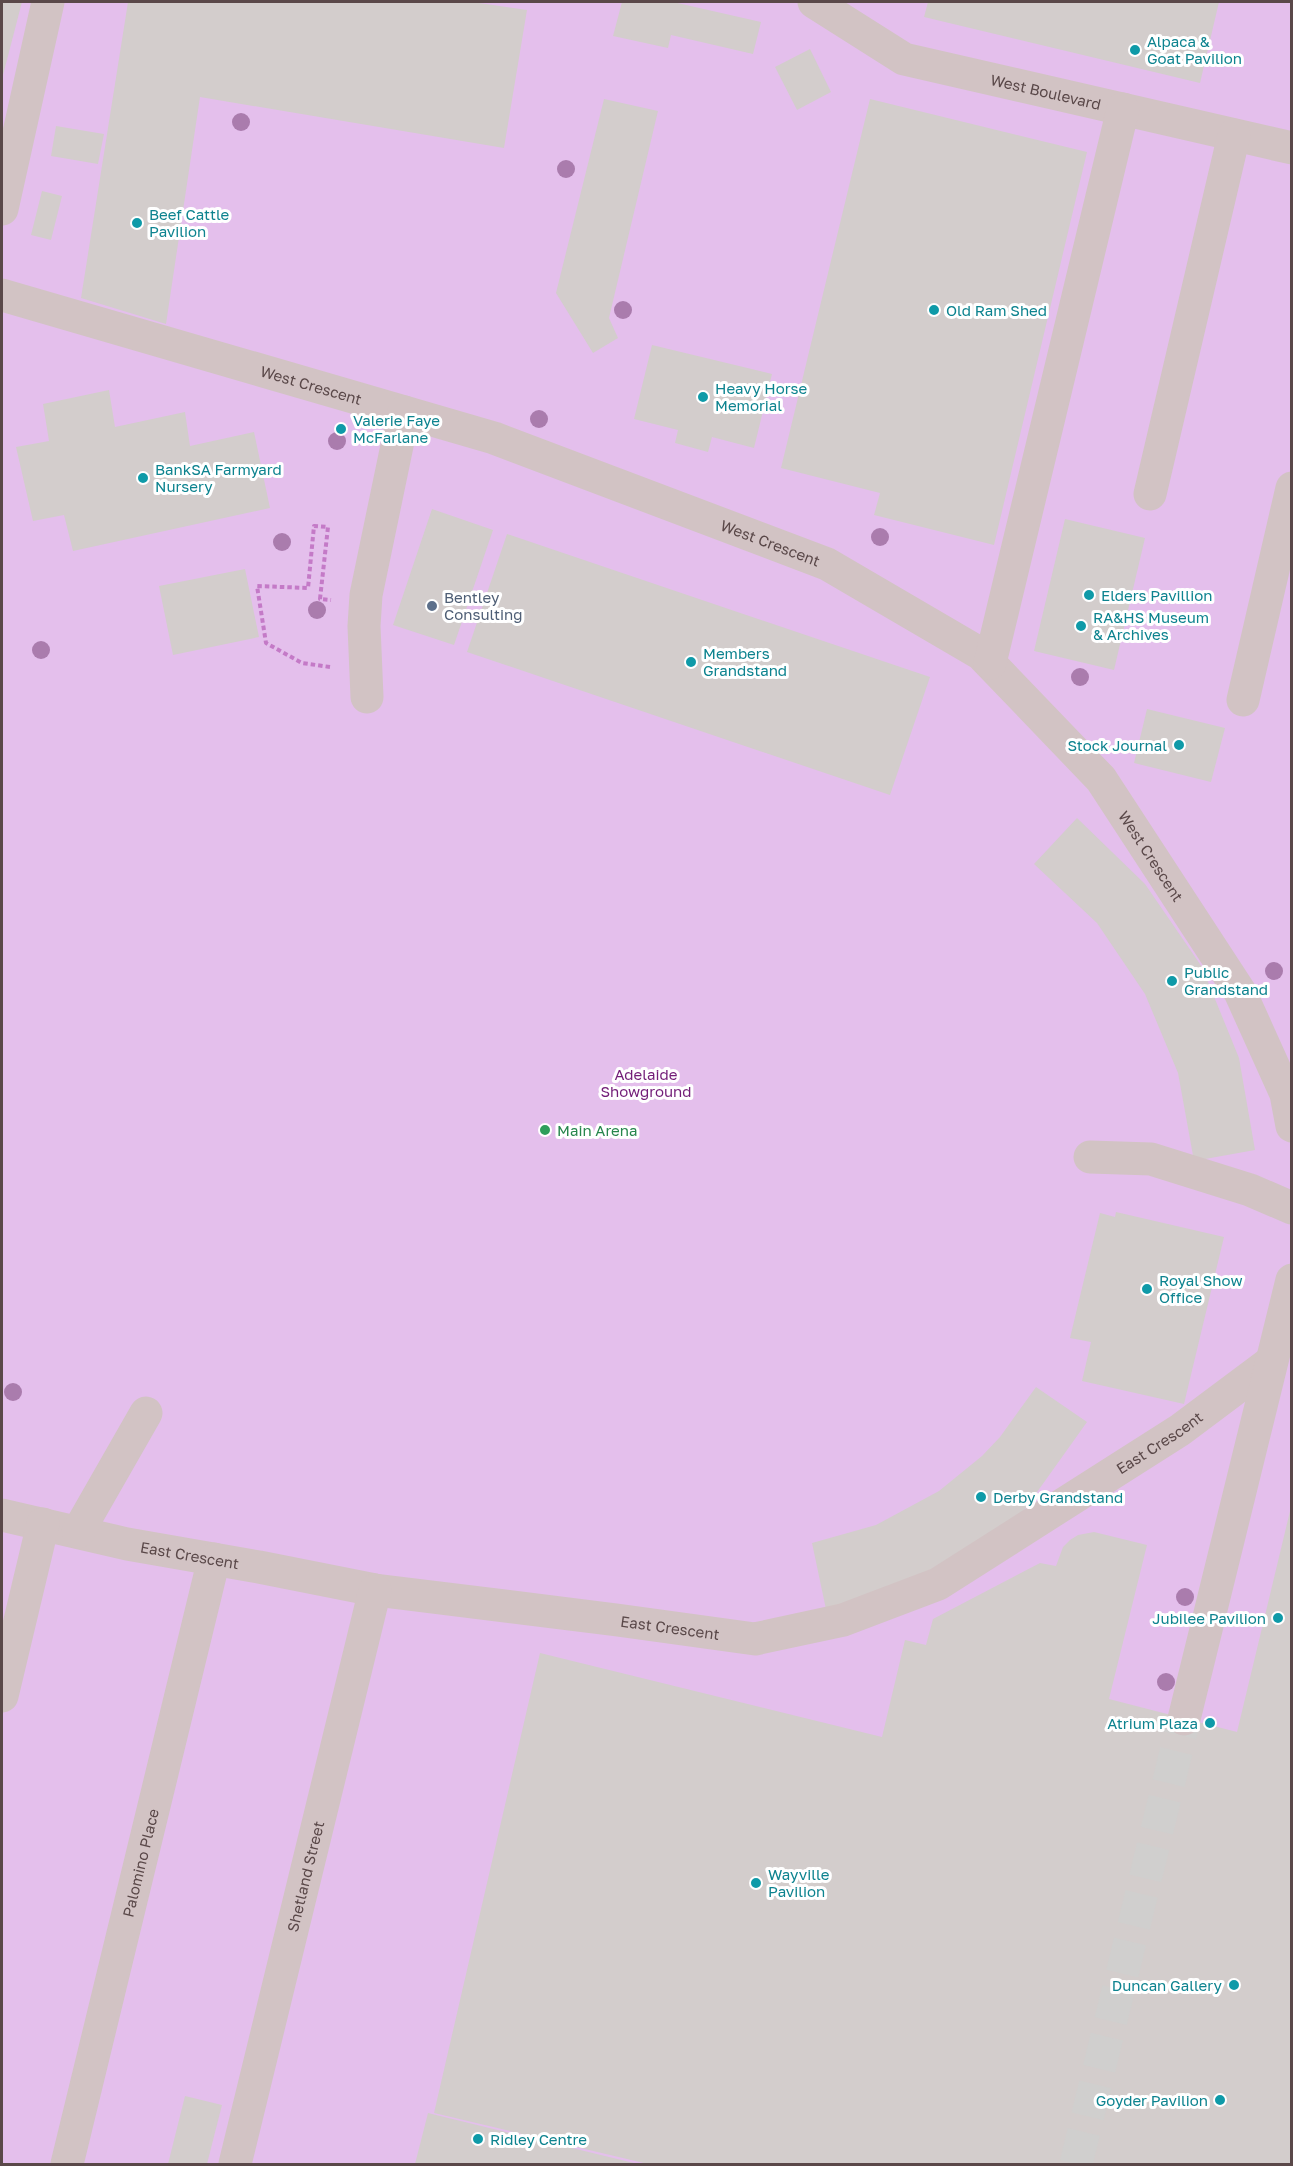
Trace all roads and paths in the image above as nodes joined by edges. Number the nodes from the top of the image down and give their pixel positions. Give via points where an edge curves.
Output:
1 (48, 2) edge
2 (814, 2) edge
3 (1123, 110) junction
4 (1234, 135) junction
5 (1292, 148) edge
6 (2, 209) edge
7 (2, 295) edge
8 (404, 412) junction
9 (1292, 488) edge
10 (1150, 494) dead end
11 (333, 592) dead end
12 (990, 663) junction
13 (367, 684) joint
14 (1243, 700) dead end
15 (1292, 1126) edge
16 (1090, 1157) dead end
17 (1292, 1208) edge
18 (1292, 1280) edge
19 (1281, 1365) edge
20 (146, 1413) dead end
21 (2, 1515) edge
22 (43, 1524) junction
23 (78, 1532) junction
24 (214, 1559) junction
25 (375, 1590) junction
26 (2, 1696) edge
27 (1184, 1719) tunnel mouth
28 (67, 2164) edge
29 (235, 2164) edge

1 - 6 street
2 - 3 street, West Boulevard via 904,59
3 - 4 street, West Boulevard
3 - 12 street
4 - 5 street, West Boulevard
4 - 10 street
7 - 8 street, West Crescent
8 - 12 street, West Crescent via 494,438 827,564 981,654
8 - 13 street via 366,595
9 - 14 street
11 - 13 path via 333,600 321,599 328,527 314,526 308,588 257,586 266,643 302,663
12 - 15 street, West Crescent via 1101,779 1178,896 1240,992 1286,1094
16 - 17 street via 1151,1159 1250,1190
18 - 19 street
19 - 25 street, East Crescent via 938,1584 843,1620 755,1639
19 - 27 street
20 - 23 street
21 - 22 street, East Crescent
22 - 23 street, East Crescent
22 - 26 street
23 - 24 street, East Crescent
24 - 25 street, East Crescent
24 - 28 street, Palomino Place
25 - 29 street, Shetland Street

